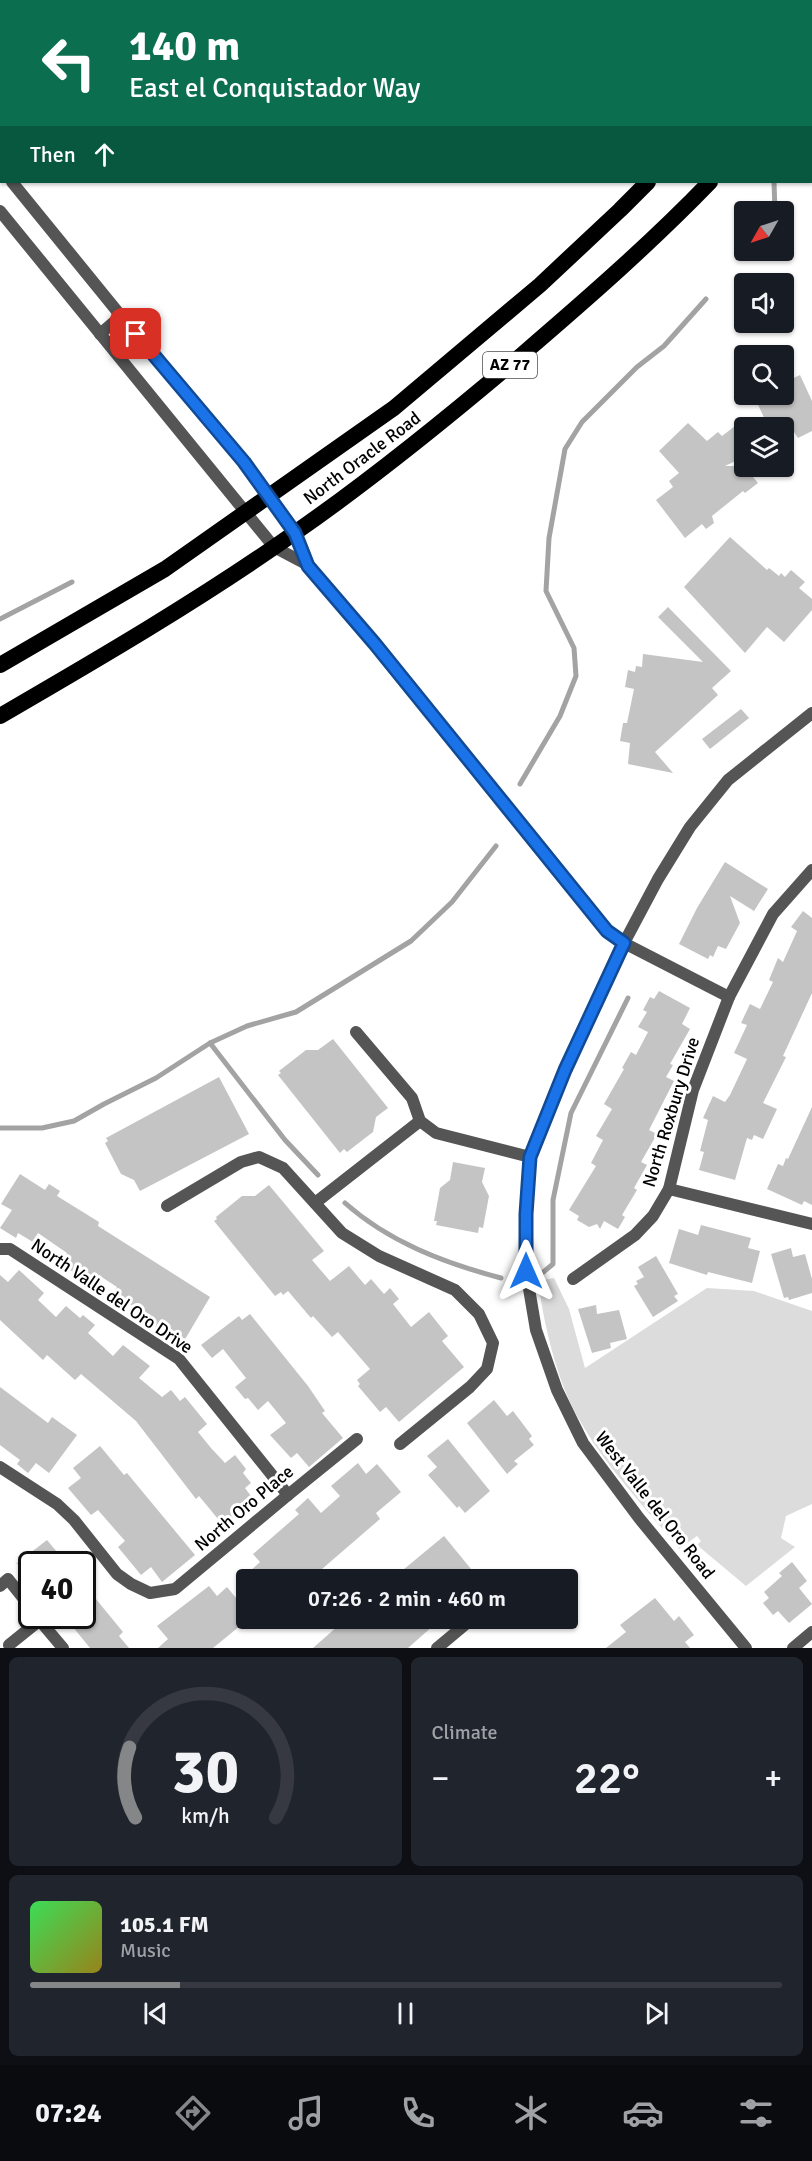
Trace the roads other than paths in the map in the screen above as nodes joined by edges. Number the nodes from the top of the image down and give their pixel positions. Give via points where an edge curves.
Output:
1 (13, 183) edge
2 (647, 183) edge
3 (709, 183) edge
4 (0, 211) edge
5 (121, 316) junction
6 (100, 334) junction
7 (269, 497) junction
8 (246, 512) junction
9 (295, 533) junction
10 (274, 547) junction
11 (308, 566) junction
12 (0, 665) edge
13 (812, 713) edge
14 (0, 716) edge
15 (812, 870) edge
16 (624, 943) junction
17 (729, 997) junction
18 (356, 1032) dead end
19 (420, 1121) junction
20 (530, 1157) junction
21 (669, 1189) junction
22 (315, 1203) junction
23 (167, 1206) dead end
24 (812, 1224) edge
25 (0, 1249) edge
26 (573, 1279) dead end
27 (357, 1439) dead end
28 (400, 1444) dead end
29 (0, 1467) edge
30 (288, 1495) junction
31 (0, 1586) edge
32 (18, 1592) edge
33 (26, 1629) edge
34 (47, 1629) edge
35 (460, 1629) edge
36 (812, 1632) edge
37 (9, 1645) dead end
38 (63, 1648) edge
39 (437, 1648) edge
40 (746, 1648) edge
41 (793, 1648) edge

1 - 5 street
2 - 7 highway, North Oracle Road / AZ 77 via 540,285 394,408
3 - 9 highway, North Oracle Road / AZ 77 via 562,322 376,475
4 - 6 street
5 - 6 street
5 - 7 street
6 - 8 street
7 - 8 highway, North Oracle Road / AZ 77
7 - 9 street
8 - 10 street
8 - 12 highway, North Oracle Road / AZ 77 via 165,569
9 - 10 highway, North Oracle Road / AZ 77
9 - 11 street
10 - 11 street
10 - 14 highway, North Oracle Road / AZ 77
11 - 16 street via 607,931
13 - 16 street, West Valle del Oro Road via 728,780 690,827
15 - 17 street, North Roxbury Drive via 773,914
16 - 17 street
16 - 20 street, West Valle del Oro Road
17 - 21 street, North Roxbury Drive via 693,1090
18 - 19 street via 412,1098
19 - 20 street via 436,1133
19 - 22 street
20 - 40 street, West Valle del Oro Road via 526,1271 536,1329 557,1390 583,1443
21 - 24 street
21 - 26 street, North Roxbury Drive via 653,1216 634,1235
22 - 23 street via 283,1168 260,1157 241,1162
22 - 28 street via 342,1233 379,1256 454,1290 479,1314 492,1343 488,1369
25 - 30 street, North Valle del Oro Drive via 10,1250 179,1359
27 - 30 street, North Oro Place
29 - 30 street, North Oro Place via 57,1504 117,1574 150,1593 175,1589
31 - 32 street via 8,1580
33 - 37 street
34 - 38 street
35 - 39 street
36 - 41 street

